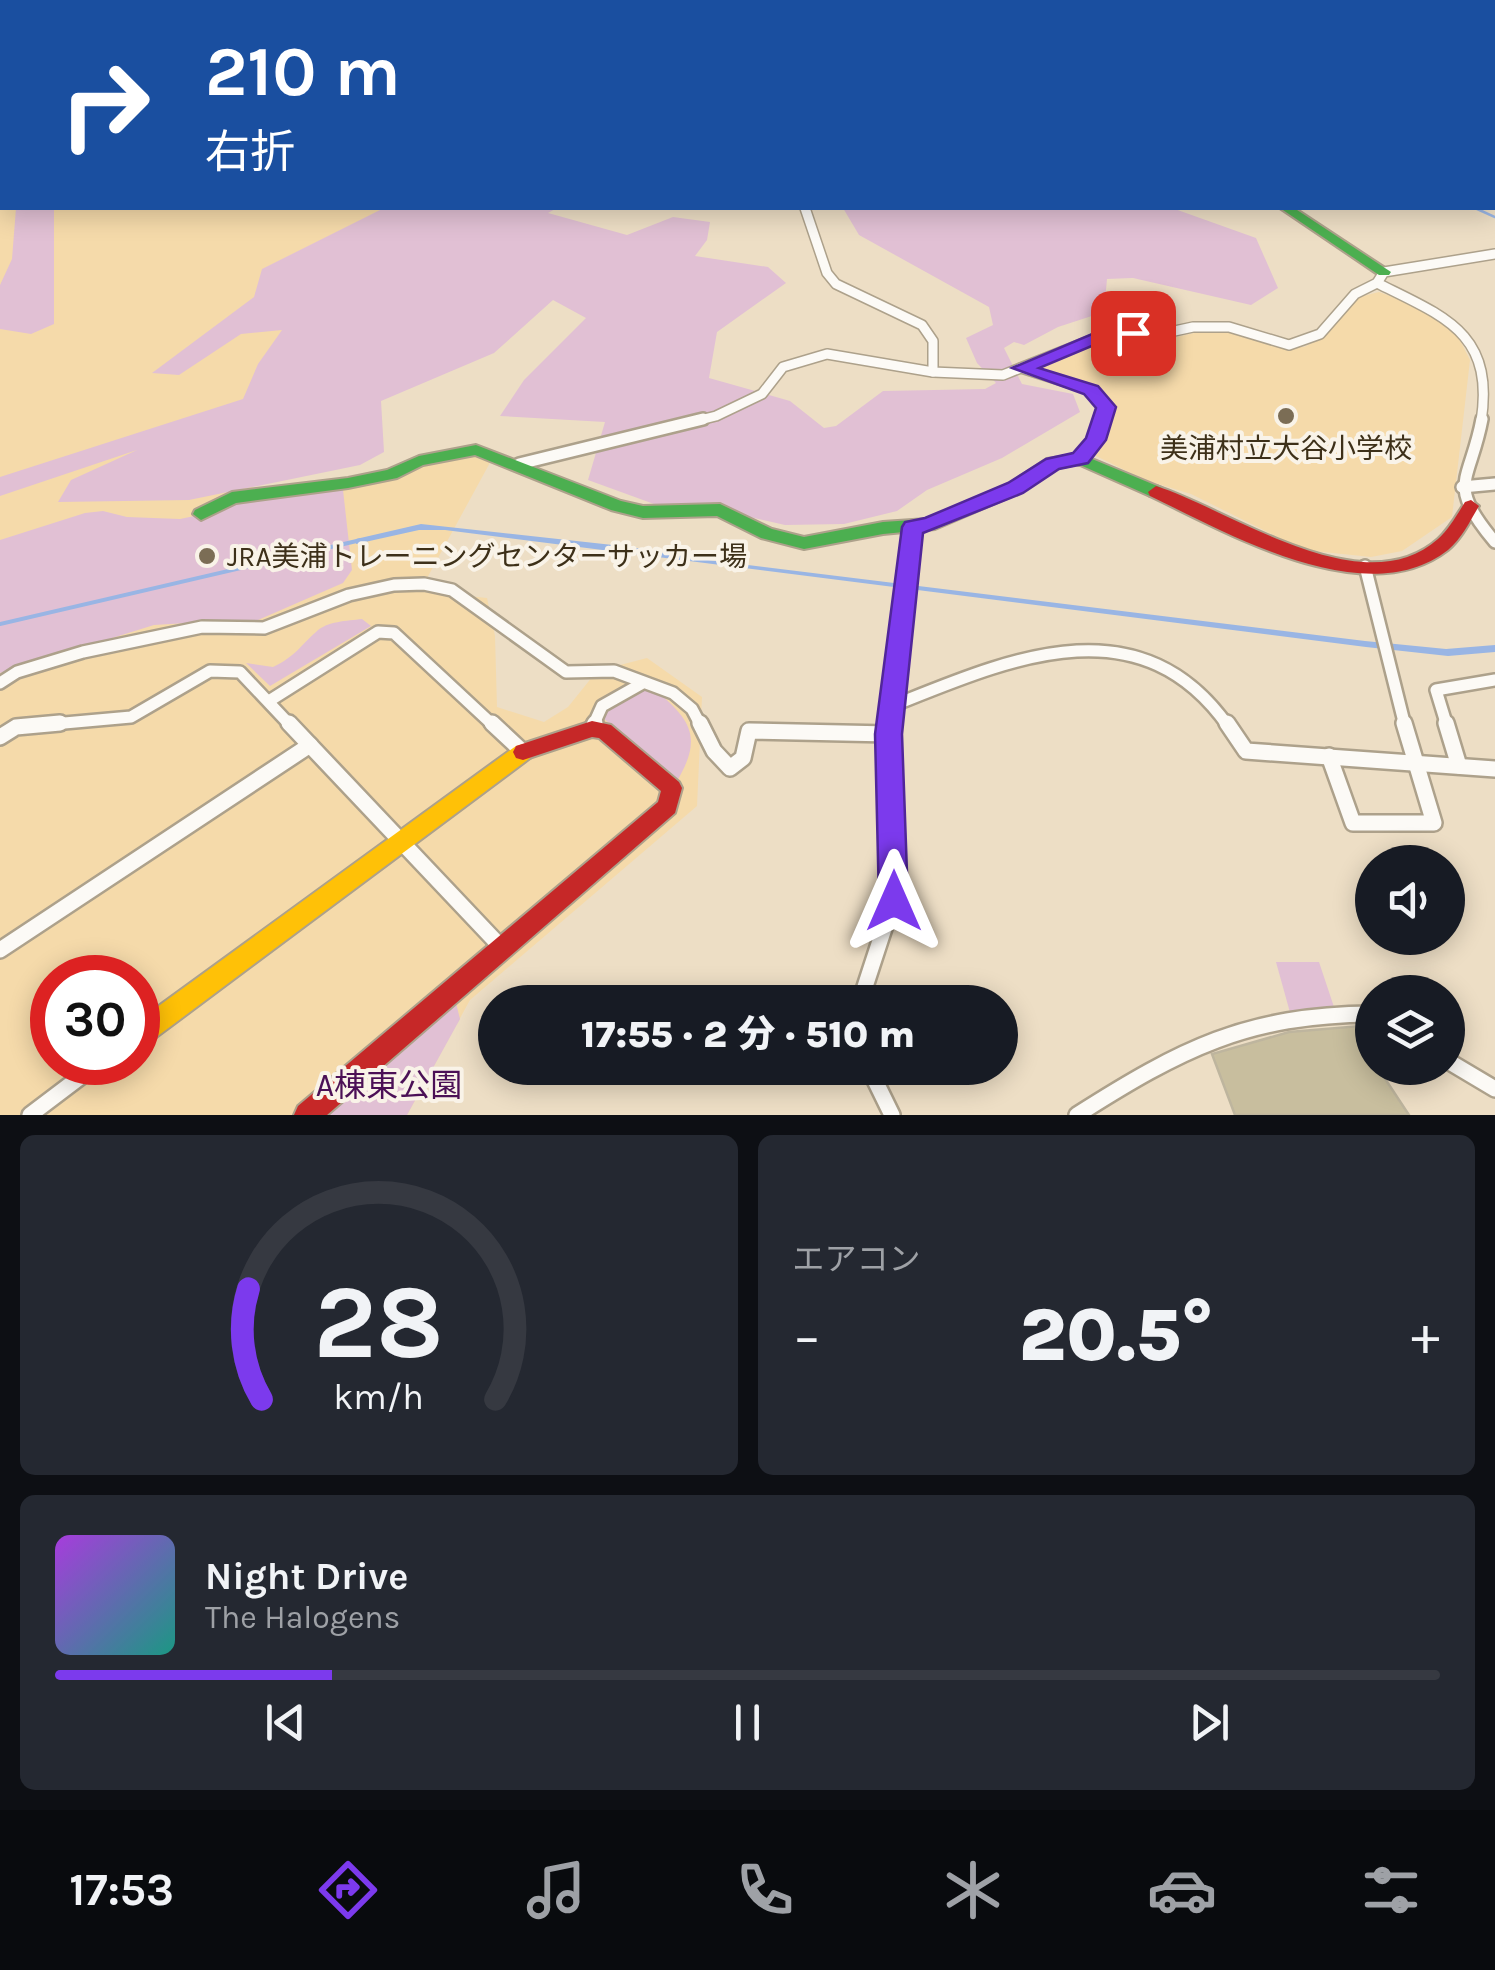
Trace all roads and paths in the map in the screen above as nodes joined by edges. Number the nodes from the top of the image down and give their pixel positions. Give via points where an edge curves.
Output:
1 (805, 210) edge
2 (1289, 210) edge
3 (1495, 254) edge
4 (1380, 278) junction
5 (1021, 368) junction
6 (933, 372) junction
7 (1080, 458) junction
8 (518, 464) junction
9 (1495, 484) edge
10 (1462, 487) junction
11 (1471, 506) junction
12 (201, 514) dead end
13 (913, 527) junction
14 (1495, 542) edge
15 (1365, 566) junction
16 (1495, 680) edge
17 (0, 683) edge
18 (641, 684) junction
19 (268, 701) junction
20 (892, 706) junction
21 (592, 730) junction
22 (888, 734) junction
23 (0, 737) edge
24 (310, 745) junction
25 (523, 752) junction
26 (1329, 756) junction
27 (1414, 763) junction
28 (1459, 766) junction
29 (1495, 770) edge
30 (400, 838) junction
31 (503, 949) junction
32 (0, 950) edge
33 (866, 985) edge
34 (1355, 1014) edge
35 (160, 1018) edge
36 (1465, 1071) edge
37 (70, 1085) edge
38 (877, 1085) edge
39 (1495, 1089) edge
40 (30, 1115) edge
41 (307, 1115) edge
42 (892, 1115) edge
43 (1077, 1115) edge

1 - 6 street via 826,272 836,284 922,326 933,341
2 - 4 street
3 - 4 street
4 - 5 street via 1355,294 1320,334 1289,345 1229,327 1111,332
4 - 10 street via 1445,317 1478,352 1484,373 1478,437
5 - 6 street via 1003,374
5 - 7 street via 1091,390 1106,407 1095,440
6 - 8 street via 827,354 782,367 762,394 716,416
7 - 13 street
7 - 15 street via 1295,554
8 - 12 street via 476,450 451,453 348,483 232,498
8 - 13 street via 617,506 720,510 767,534 804,543
9 - 10 street
10 - 11 street
11 - 14 street
11 - 15 street via 1444,548 1402,565
13 - 20 street
15 - 27 street
16 - 28 street via 1436,690
17 - 18 street via 83,652 202,628 264,628 349,595 424,584 452,590 566,672 614,671
18 - 21 street via 602,706
18 - 22 street via 674,693 695,710 717,760 730,768 744,758 749,731
19 - 23 street via 240,672 210,671 130,717 16,727
19 - 24 street
19 - 25 street via 378,632 394,633
20 - 22 street
20 - 26 street via 1010,658 1076,647 1112,650 1171,673 1208,700 1246,751
21 - 25 street
21 - 31 street via 604,731 672,788 668,807
22 - 33 street via 894,901
24 - 30 street
24 - 32 street
25 - 30 street
26 - 27 street
26 - 27 street via 1353,823 1434,823
27 - 28 street
28 - 29 street
30 - 31 street
30 - 35 street
31 - 41 street
34 - 43 street via 1242,1026 1190,1048
36 - 39 street
37 - 40 street
38 - 42 street

